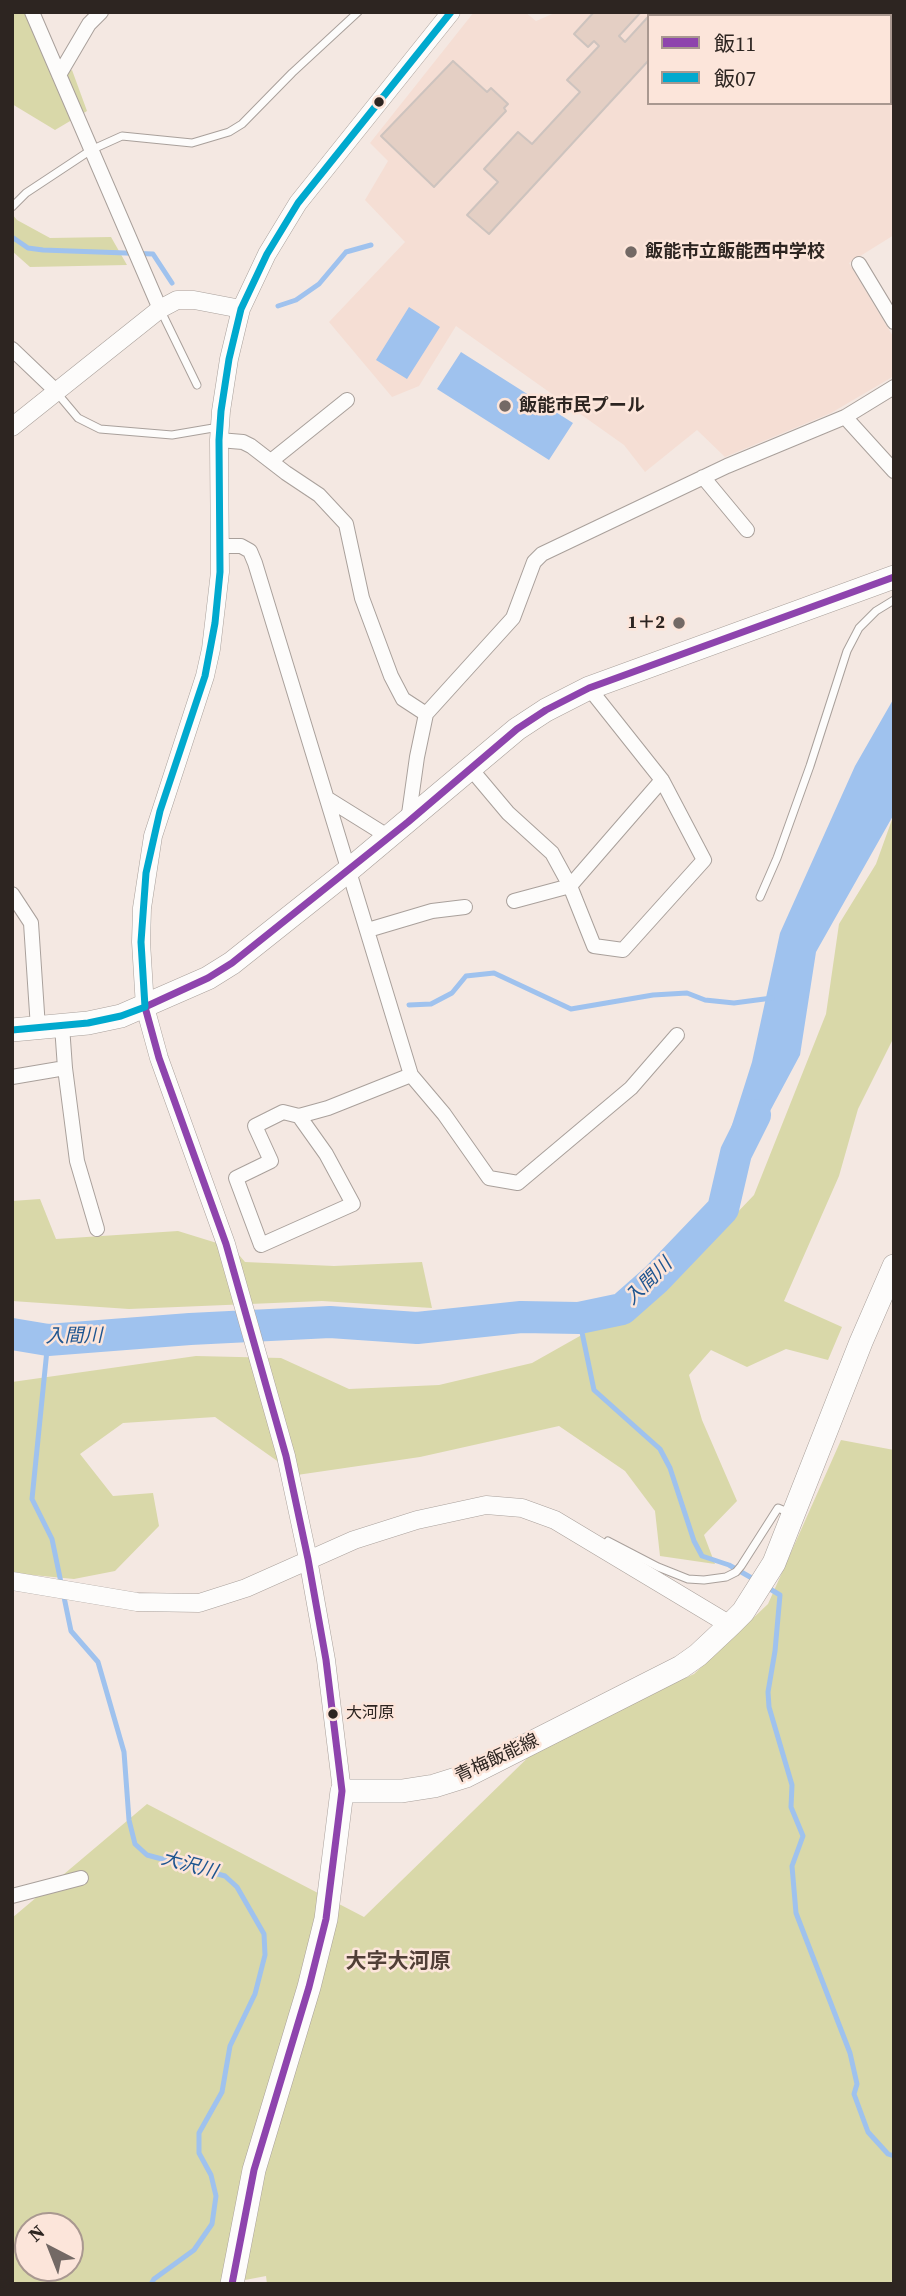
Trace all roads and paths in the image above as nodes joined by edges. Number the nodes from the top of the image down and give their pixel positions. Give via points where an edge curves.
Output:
1 (32, 12) edge
2 (102, 12) edge
3 (358, 12) edge
4 (451, 12) edge
5 (59, 75) junction
6 (90, 150) junction
7 (12, 207) edge
8 (859, 264) dead end
9 (159, 309) junction
10 (241, 309) junction
11 (894, 322) edge
12 (12, 349) edge
13 (197, 385) dead end
14 (894, 387) edge
15 (56, 391) junction
16 (347, 400) dead end
17 (845, 417) junction
18 (12, 427) edge
19 (220, 434) junction
20 (271, 461) junction
21 (894, 471) edge
22 (703, 477) junction
23 (747, 530) dead end
24 (220, 546) junction
25 (894, 577) edge
26 (894, 600) edge
27 (589, 688) junction
28 (426, 714) junction
29 (471, 769) junction
30 (662, 780) junction
31 (328, 799) junction
32 (408, 822) junction
33 (389, 837) junction
34 (349, 870) junction
35 (570, 886) junction
36 (12, 894) edge
37 (760, 897) dead end
38 (514, 901) dead end
39 (465, 907) dead end
40 (368, 930) junction
41 (145, 1007) junction
42 (62, 1026) junction
43 (38, 1028) junction
44 (12, 1030) edge
45 (677, 1035) dead end
46 (65, 1068) junction
47 (411, 1075) junction
48 (12, 1077) edge
49 (299, 1116) junction
50 (97, 1229) dead end
51 (894, 1266) edge
52 (795, 1514) junction
53 (603, 1549) junction
54 (308, 1559) junction
55 (12, 1581) edge
56 (730, 1625) junction
57 (342, 1791) junction
58 (81, 1878) dead end
59 (12, 1896) edge
60 (232, 2284) edge

1 - 5 street
2 - 5 street via 89,24
3 - 6 lane via 229,132 192,144 122,136
4 - 10 street via 298,203
5 - 6 street
6 - 7 lane
6 - 9 street
8 - 11 street
9 - 10 street via 177,300
9 - 13 lane
9 - 15 street
10 - 19 street via 229,359
12 - 15 street
14 - 17 street
15 - 18 street
15 - 19 lane via 78,418 100,429
16 - 20 street
17 - 21 street
17 - 22 street
19 - 20 street via 251,446
19 - 24 street
20 - 28 street via 319,495 346,524 362,598 391,677 403,699
22 - 23 street
22 - 28 street via 542,554 534,562 513,618
24 - 31 street via 241,546 256,563
24 - 41 street via 215,623 205,676 160,811 146,873 141,942
25 - 27 main road
26 - 37 lane via 859,628 847,651
27 - 29 main road via 517,729
27 - 30 street
28 - 32 street
29 - 32 main road
29 - 35 street via 508,813 552,853
30 - 35 street
30 - 35 street via 704,860 623,950 594,946
31 - 33 street
31 - 34 street
32 - 33 main road
33 - 34 main road
34 - 40 street
34 - 41 main road via 232,963
35 - 38 street
36 - 43 street via 31,923
39 - 40 street via 432,911
40 - 47 street
41 - 42 main road
41 - 54 street via 226,1244 286,1456
42 - 43 main road
42 - 46 street
43 - 44 main road
45 - 47 street via 631,1088 518,1183 489,1178
46 - 48 street
46 - 50 street via 77,1161
47 - 49 street
49 - 49 street via 283,1111 256,1126 271,1161 236,1178 261,1245 353,1203
51 - 52 main road, 青梅飯能線
52 - 53 lane via 778,1508 738,1569 726,1577 688,1579 608,1541
52 - 56 main road, 青梅飯能線 via 774,1563
53 - 54 street via 555,1520 522,1508 485,1505 417,1520
53 - 56 street
54 - 55 street via 200,1603 138,1602
54 - 57 street
56 - 57 main road, 青梅飯能線 via 681,1667 466,1776 402,1791
57 - 60 main road via 326,1919 254,2171
58 - 59 street

